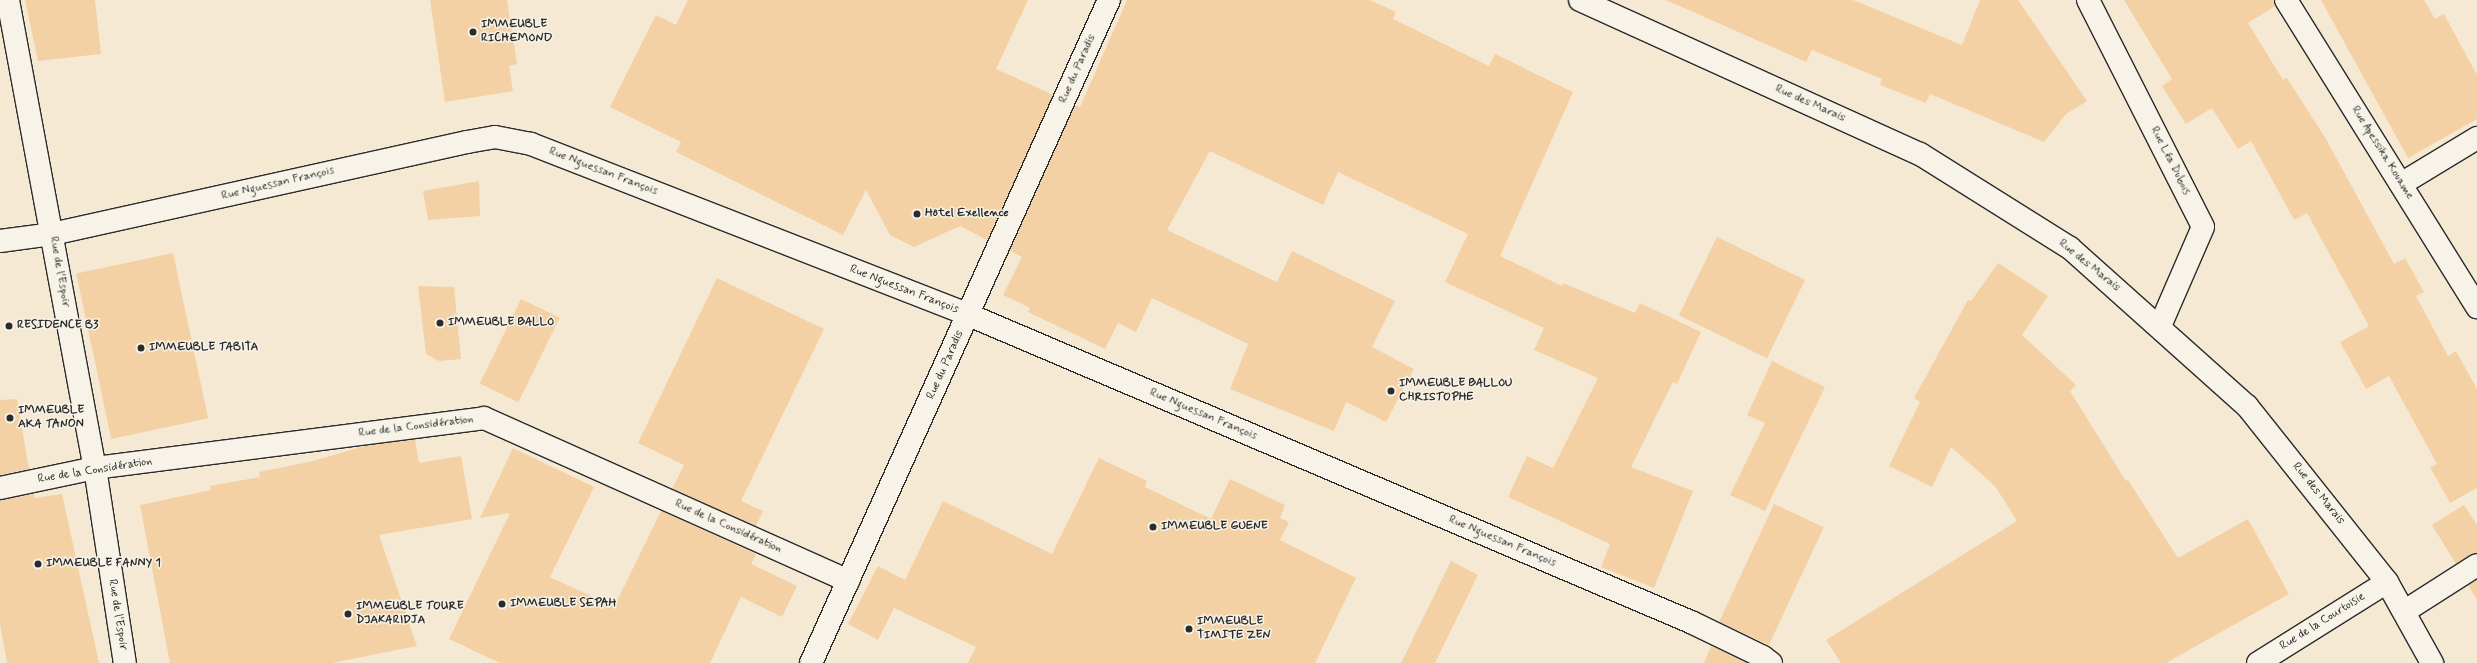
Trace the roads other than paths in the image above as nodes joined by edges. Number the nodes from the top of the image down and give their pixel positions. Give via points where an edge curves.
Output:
1 (8, 0) edge
2 (1109, 0) edge
3 (1580, 0) edge
4 (2088, 0) edge
5 (2286, 0) edge
6 (2477, 138) edge
7 (2401, 184) junction
8 (52, 234) junction
9 (0, 241) edge
10 (2477, 307) edge
11 (969, 315) junction
12 (2160, 326) junction
13 (95, 468) junction
14 (0, 488) edge
15 (2477, 564) edge
16 (848, 581) junction
17 (2387, 582) junction
18 (2405, 611) junction
19 (125, 663) edge
20 (811, 663) edge
21 (1771, 663) edge
22 (2258, 663) edge
23 (2432, 663) edge

1 - 8 street, Rue de l'Espoir
2 - 11 street, Rue du Paradis
3 - 12 street, Rue des Marais via 1920,154 2070,248
4 - 12 street, Rue Léa Dubois via 2203,227
5 - 7 street, Rue Apessika Kouame
6 - 7 street
7 - 10 street, Rue Apessika Kouame
8 - 9 street, Rue Nguessan François
8 - 11 street, Rue Nguessan François via 494,137 530,144
8 - 13 street, Rue de l'Espoir
11 - 16 street, Rue du Paradis
11 - 21 street, Rue Nguessan François via 1691,622
12 - 17 street, Rue des Marais via 2247,406
13 - 14 street, Rue de la Considération
13 - 16 street, Rue de la Considération via 484,418
13 - 19 street, Rue de l'Espoir
15 - 18 street
16 - 20 street, Rue du Paradis
17 - 18 street, Rue des Marais
17 - 22 street, Rue de la Courtoisie
18 - 23 street, Rue des Marais

